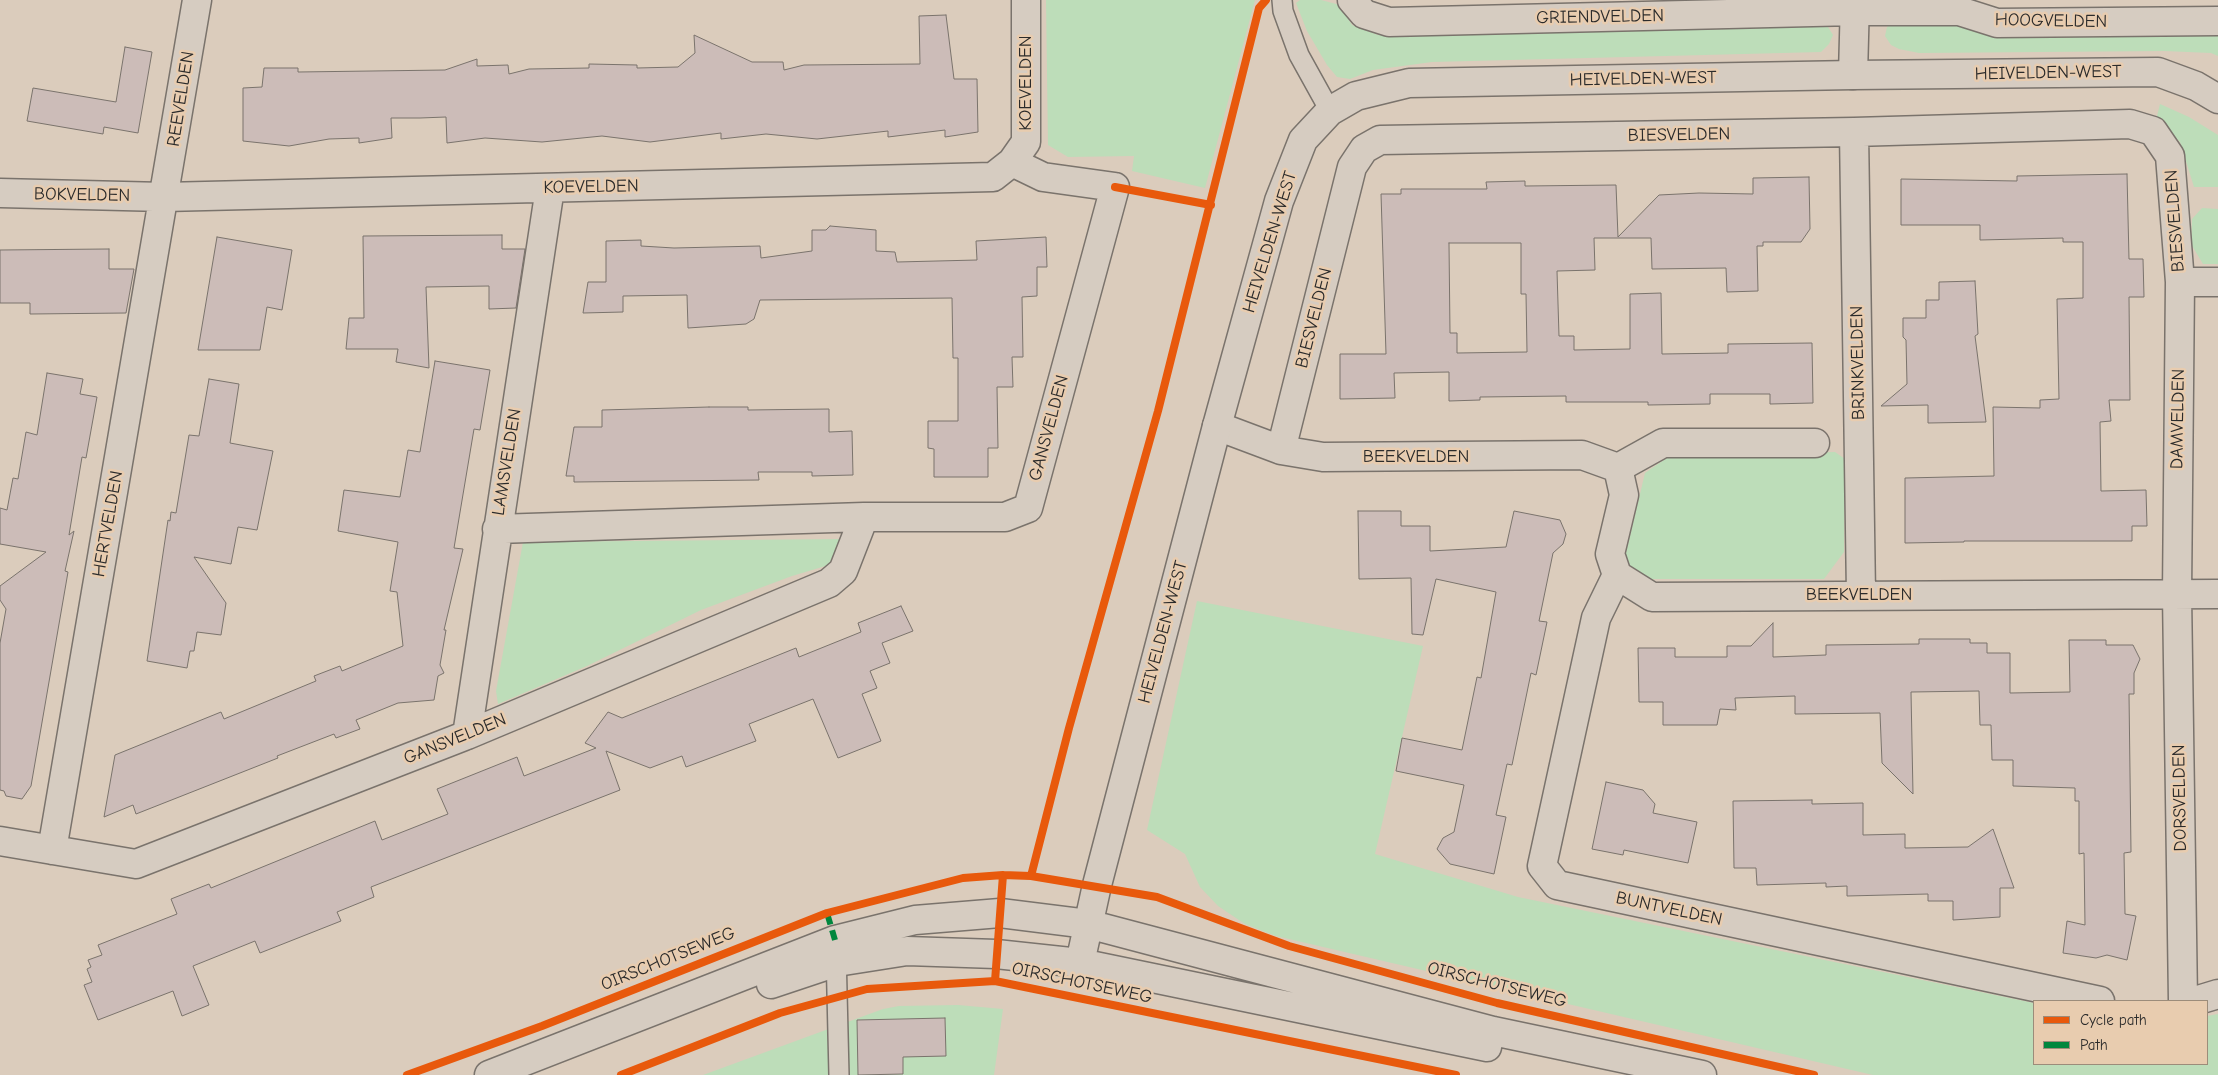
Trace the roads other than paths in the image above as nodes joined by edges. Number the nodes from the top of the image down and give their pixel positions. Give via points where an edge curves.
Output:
1 (197, 0) edge
2 (1026, 0) edge
3 (1282, 0) edge
4 (1352, 0) edge
5 (1855, 5) edge
6 (2218, 21) edge
7 (1853, 76) junction
8 (2218, 99) edge
9 (1330, 111) junction
10 (1854, 132) junction
11 (1012, 162) junction
12 (550, 188) junction
13 (0, 193) edge
14 (164, 197) junction
15 (2180, 282) junction
16 (2218, 282) edge
17 (1217, 426) junction
18 (1815, 443) dead end
19 (1281, 450) junction
20 (1618, 468) junction
21 (864, 517) junction
22 (497, 529) junction
23 (1617, 575) junction
24 (1861, 594) junction
25 (2176, 594) junction
26 (2218, 594) edge
27 (468, 736) junction
28 (0, 840) edge
29 (52, 850) junction
30 (1088, 924) junction
31 (836, 951) junction
32 (1080, 963) junction
33 (2218, 994) edge
34 (2095, 1000) edge
35 (2182, 1000) edge
36 (2198, 1000) edge
37 (489, 1075) edge
38 (540, 1075) edge
39 (839, 1075) edge
40 (1624, 1075) edge
41 (1702, 1075) edge

1 - 14 street, REEVELDEN
2 - 11 street, KOEVELDEN via 1026,142
3 - 9 lane via 1282,10 1299,55
4 - 5 street, GRIENDVELDEN via 1364,14 1389,22
5 - 6 street, HOOGVELDEN via 1960,11 1997,23
5 - 7 street
7 - 8 street, HEIVELDEN-WEST via 2158,72 2196,86
7 - 9 street, HEIVELDEN-WEST via 1409,83 1356,96
9 - 17 street, HEIVELDEN-WEST via 1303,140 1279,201
10 - 15 street, BIESVELDEN via 2130,124 2154,131 2170,156
10 - 19 street, BIESVELDEN via 1380,140 1364,149 1352,166
10 - 24 street, BRINKVELDEN
11 - 12 street, KOEVELDEN via 993,177
11 - 21 street, GANSVELDEN via 1043,177 1114,187 1028,508 1004,517
12 - 14 street, KOEVELDEN
12 - 22 street, LAMSVELDEN
13 - 14 street, BOKVELDEN
14 - 29 street, HERTVELDEN
15 - 16 street
15 - 25 street, DAMVELDEN
17 - 19 street, BEEKVELDEN
17 - 30 street, HEIVELDEN-WEST
18 - 20 street via 1662,443
19 - 20 street, BEEKVELDEN via 1323,458 1582,455
20 - 23 street via 1624,495 1610,554
21 - 22 street, GANSVELDEN
21 - 27 street, GANSVELDEN via 843,571 829,583
22 - 27 street, LAMSVELDEN
23 - 24 street, BEEKVELDEN via 1652,597
23 - 34 street, BUNTVELDEN via 1596,618 1542,866 1557,885
24 - 25 street, BEEKVELDEN
25 - 26 street, BEEKVELDEN
25 - 35 street, DORSVELDEN
27 - 29 street, GANSVELDEN via 136,864
28 - 29 street, GANSVELDEN
30 - 31 street, OIRSCHOTSEWEG via 1000,913 915,920
30 - 32 street, HEIVELDEN-WEST
30 - 41 street, OIRSCHOTSEWEG via 1493,1031
31 - 32 street, OIRSCHOTSEWEG via 996,954
31 - 37 street, OIRSCHOTSEWEG
31 - 38 street, OIRSCHOTSEWEG via 796,974
31 - 39 lane
32 - 40 street, OIRSCHOTSEWEG
33 - 36 street

